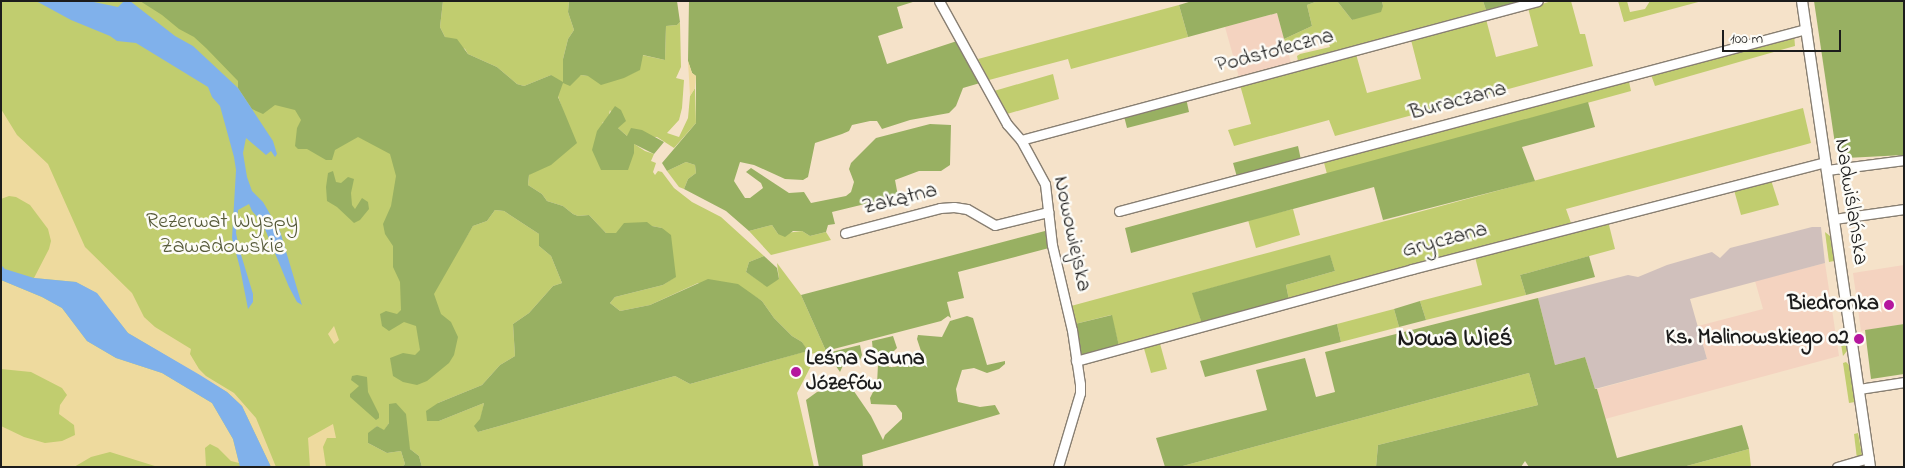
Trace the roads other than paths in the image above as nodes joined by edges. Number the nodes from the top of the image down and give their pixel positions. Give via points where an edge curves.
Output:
1 (939, 1) edge
2 (1538, 1) edge
3 (1802, 1) edge
4 (1806, 29) junction
5 (1021, 140) junction
6 (1904, 160) edge
7 (1826, 166) junction
8 (1904, 209) edge
9 (1119, 211) dead end
10 (1048, 212) junction
11 (1834, 219) junction
12 (845, 233) dead end
13 (1076, 360) junction
14 (1904, 382) edge
15 (1859, 389) junction
16 (1870, 462) edge
17 (1058, 467) edge
18 (1837, 467) edge

1 - 5 street, Nowowiejska via 1007,124
2 - 5 street, Podstołeczna
3 - 4 main road, Nadwiślańska
4 - 7 main road, Nadwiślańska
4 - 9 street, Buraczana
5 - 10 street, Nowowiejska via 1045,184
6 - 7 street, Gryczana
7 - 11 main road, Nadwiślańska
7 - 13 street, Gryczana via 1412,270
8 - 11 street
10 - 12 street, Zakątna via 995,225 967,209 940,208
10 - 13 street, Nowowiejska via 1052,248
11 - 15 main road, Nadwiślańska
13 - 17 street, Nowowiejska via 1080,393
14 - 15 street
15 - 16 main road, Nadwiślańska
16 - 18 street

